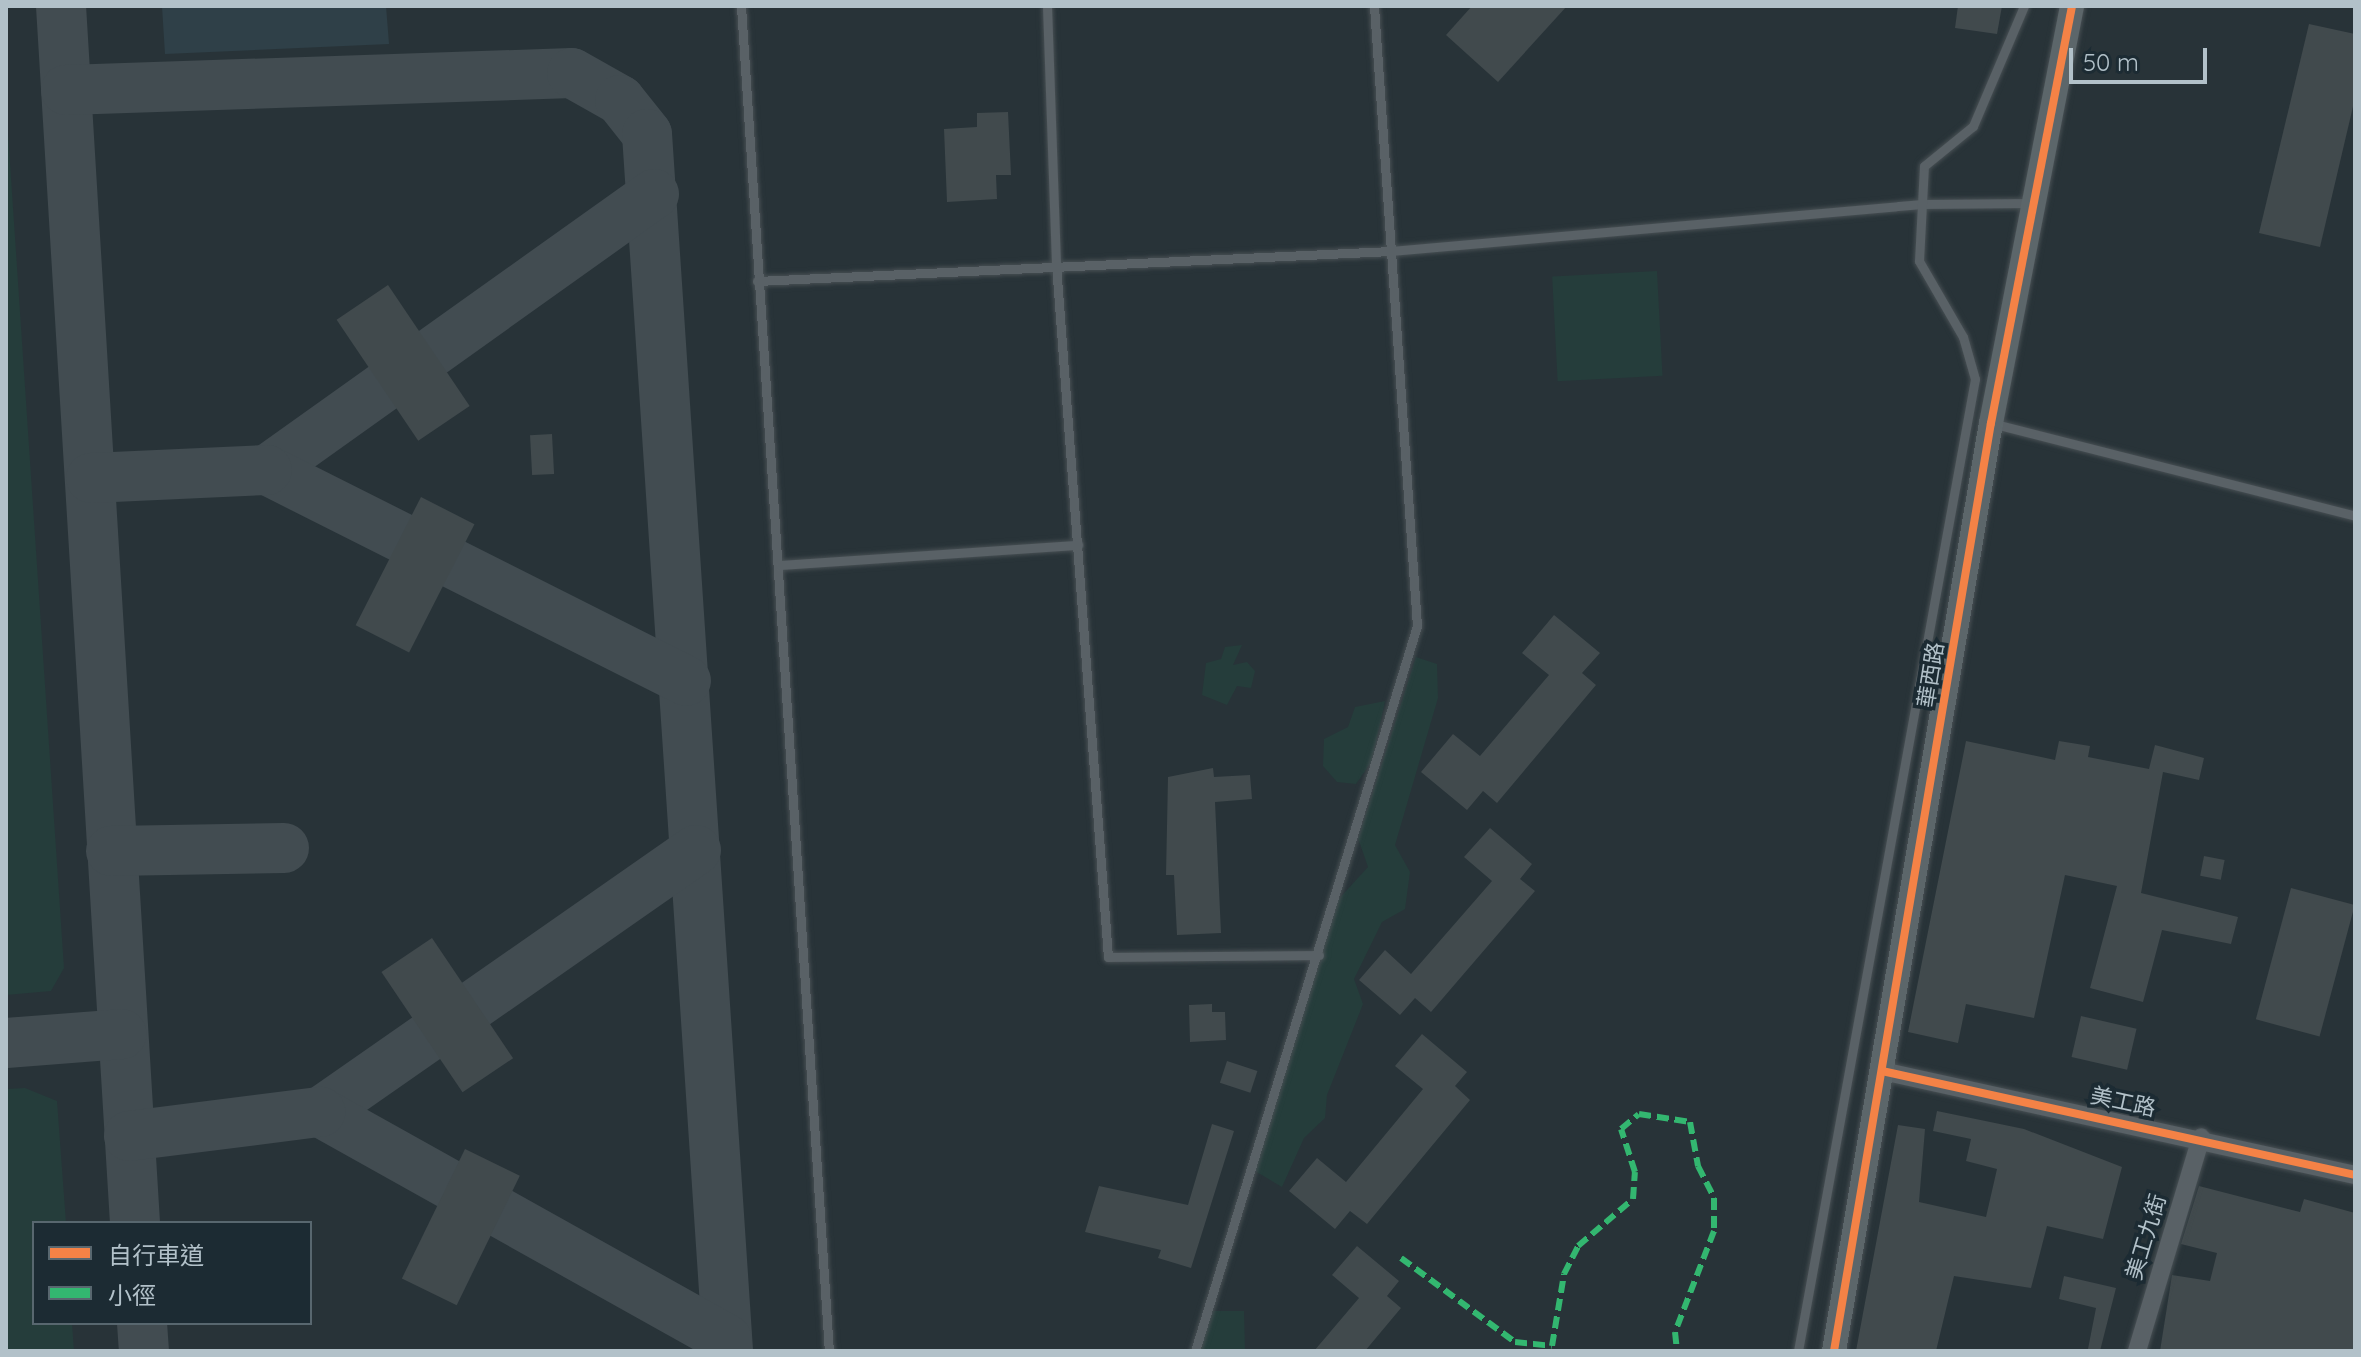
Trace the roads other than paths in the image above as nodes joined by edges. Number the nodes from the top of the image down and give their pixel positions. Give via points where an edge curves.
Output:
1 (741, 6) edge
2 (1047, 6) edge
3 (1374, 6) edge
4 (2024, 6) edge
5 (2072, 6) edge
6 (2036, 203) junction
7 (1922, 204) junction
8 (1391, 251) junction
9 (1056, 264) junction
10 (757, 281) junction
11 (1991, 423) junction
12 (2355, 516) edge
13 (1078, 545) junction
14 (781, 565) junction
15 (1319, 955) junction
16 (1882, 1071) junction
17 (2201, 1137) junction
18 (2355, 1175) edge
19 (829, 1351) edge
20 (1195, 1351) edge
21 (1798, 1351) edge
22 (1834, 1351) edge
23 (2137, 1351) edge

1 - 10 lane
2 - 9 lane
3 - 8 lane
4 - 7 lane via 1973,126 1924,166
5 - 6 street, 華西路
6 - 7 lane
6 - 11 street, 華西路
7 - 8 lane
7 - 21 lane via 1919,261 1963,337 1975,379
8 - 9 lane
8 - 15 lane via 1417,626
9 - 10 lane
9 - 13 lane
10 - 14 lane
11 - 12 lane
11 - 16 street, 華西路
13 - 14 lane
13 - 15 lane via 1108,957
14 - 19 lane
15 - 20 lane
16 - 17 street, 美工路
16 - 22 street, 華西路
17 - 18 street, 美工路
17 - 23 street, 美工九街

